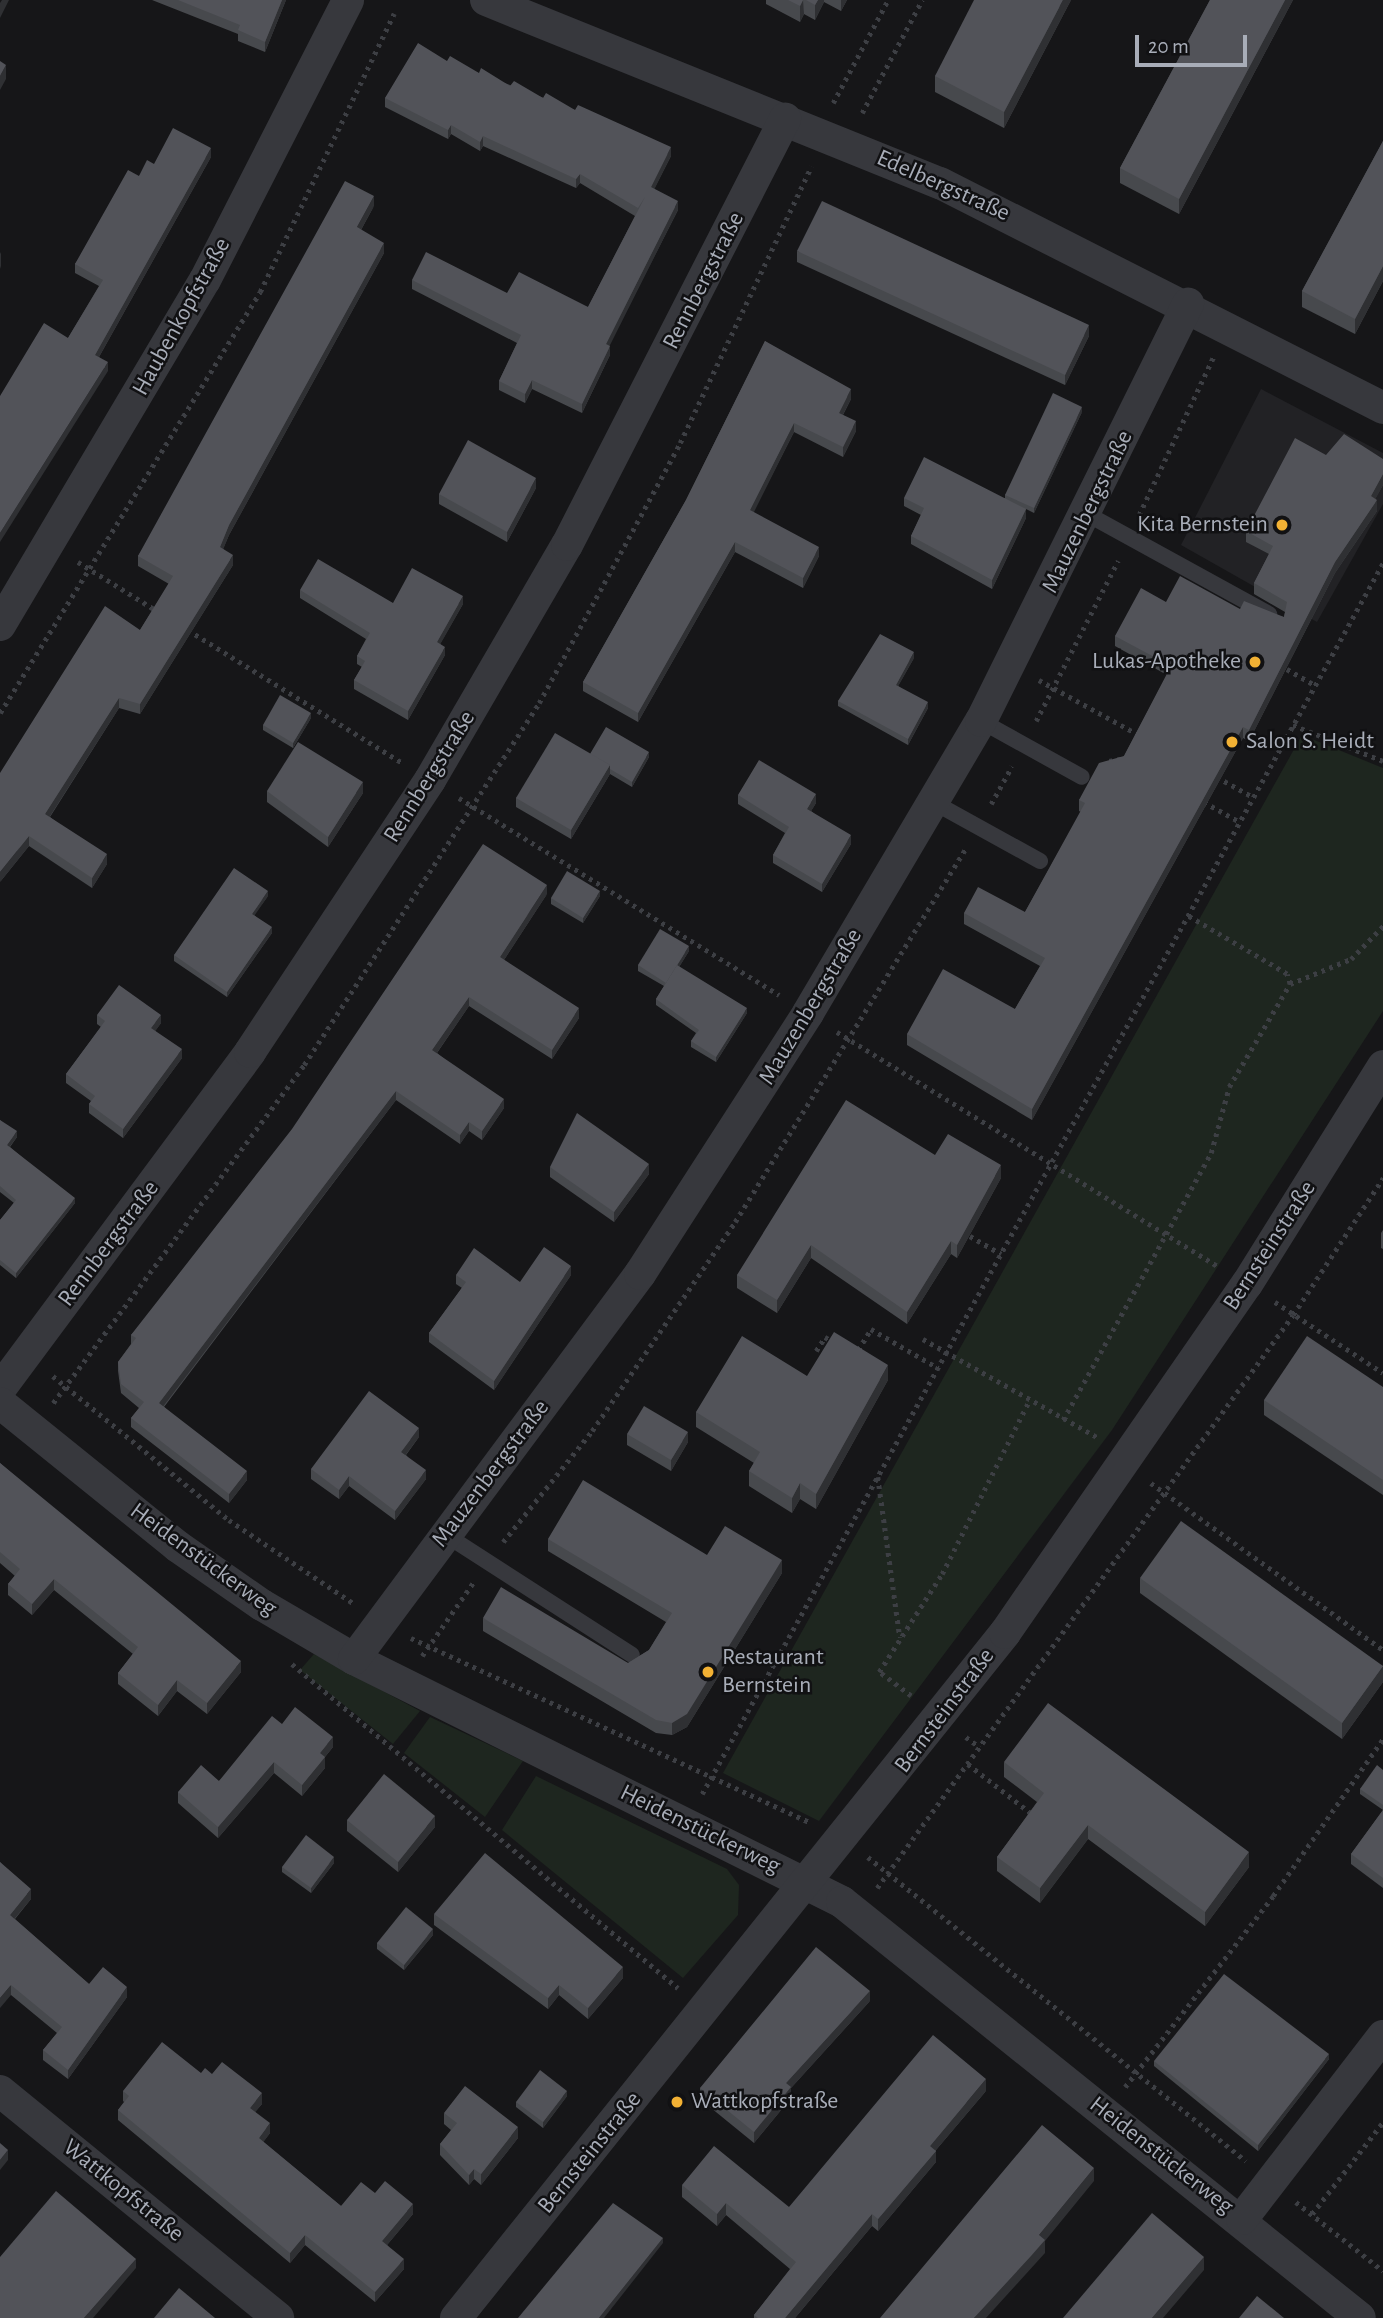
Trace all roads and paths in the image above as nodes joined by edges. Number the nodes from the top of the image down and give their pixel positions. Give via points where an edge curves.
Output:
1 (348, 0) edge
2 (486, 0) edge
3 (888, 0) edge
4 (922, 0) edge
5 (394, 14) dead end
6 (785, 119) junction
7 (832, 137) junction
8 (1188, 304) junction
9 (1383, 408) edge
10 (1087, 514) junction
11 (51, 545) junction
12 (1383, 563) edge
13 (93, 571) junction
14 (163, 614) edge
15 (1278, 619) edge
16 (175, 621) edge
17 (0, 625) edge
18 (1011, 665) junction
19 (1287, 669) edge
20 (1315, 685) junction
21 (0, 713) edge
22 (981, 721) junction
23 (1293, 724) junction
24 (1153, 742) edge
25 (1383, 761) edge
26 (1132, 762) edge
27 (1210, 774) edge
28 (1082, 777) joint
29 (430, 780) junction
30 (1192, 795) edge
31 (1254, 797) junction
32 (935, 803) junction
33 (1240, 822) junction
34 (1040, 861) dead end
35 (1188, 916) junction
36 (1383, 926) edge
37 (1290, 984) junction
38 (808, 1013) junction
39 (1383, 1066) edge
40 (1051, 1163) junction
41 (1383, 1178) edge
42 (1165, 1234) junction
43 (970, 1236) edge
44 (1001, 1254) junction
45 (1247, 1284) junction
46 (1293, 1315) junction
47 (923, 1339) dead end
48 (816, 1350) dead end
49 (947, 1353) junction
50 (938, 1368) junction
51 (1383, 1373) edge
52 (0, 1389) edge
53 (1029, 1401) junction
54 (0, 1403) edge
55 (1063, 1420) junction
56 (1124, 1460) junction
57 (878, 1476) junction
58 (1164, 1493) junction
59 (446, 1535) junction
60 (316, 1637) junction
61 (900, 1639) junction
62 (1383, 1650) edge
63 (632, 1655) dead end
64 (354, 1659) junction
65 (940, 1717) junction
66 (1383, 1739) edge
67 (968, 1764) junction
68 (1039, 1819) edge
69 (686, 1823) junction
70 (845, 1839) junction
71 (888, 1874) junction
72 (810, 1884) junction
73 (858, 1914) junction
74 (706, 2011) junction
75 (1383, 2036) edge
76 (1138, 2071) junction
77 (0, 2091) edge
78 (1104, 2112) junction
79 (1383, 2122) edge
80 (1271, 2182) junction
81 (1312, 2214) junction
82 (1242, 2220) junction
83 (1383, 2271) edge
84 (1349, 2315) edge
85 (278, 2318) edge
86 (456, 2318) edge

1 - 11 street, Haubenkopfstraße via 205,279
2 - 6 street, Edelbergstraße
3 - 7 path
4 - 7 path
5 - 13 path via 260,292
6 - 7 street, Edelbergstraße
6 - 29 street, Rennbergstraße via 587,509
7 - 8 street, Edelbergstraße
8 - 9 street, Edelbergstraße
8 - 10 street, Mauzenbergstraße
10 - 15 lane
10 - 18 street, Mauzenbergstraße
11 - 13 path
11 - 17 street, Haubenkopfstraße
12 - 20 path
13 - 14 path
13 - 21 path
16 - 29 path
18 - 22 street, Mauzenbergstraße
18 - 24 path
19 - 20 path
20 - 23 path
22 - 28 lane
22 - 32 street, Mauzenbergstraße
23 - 25 path
23 - 31 path
26 - 28 path via 1120,755
27 - 31 path
29 - 38 path
29 - 52 street, Rennbergstraße via 250,1052
30 - 33 path
31 - 33 path
32 - 34 lane
32 - 38 street, Mauzenbergstraße
33 - 35 path
35 - 37 path via 1278,967
35 - 40 path
36 - 37 path via 1351,959
37 - 42 path via 1229,1087 1212,1153
38 - 40 path
38 - 59 street, Mauzenbergstraße via 687,1207
39 - 45 street, Bernsteinstraße
40 - 42 path
40 - 44 path
41 - 46 path
42 - 45 path
42 - 55 path
43 - 44 path
44 - 49 path
45 - 46 path
45 - 56 street, Bernsteinstraße
46 - 51 path
46 - 58 path
47 - 49 path
48 - 50 path via 825,1337 855,1355 871,1329
49 - 50 path
49 - 53 path
50 - 57 path
53 - 55 path
53 - 61 path via 942,1574
54 - 60 street, Heidenstückerweg via 177,1546
55 - 56 path
56 - 65 street, Bernsteinstraße
57 - 61 path
57 - 69 path
58 - 62 path
58 - 67 path
59 - 63 lane
59 - 64 street, Mauzenbergstraße
60 - 64 street, Heidenstückerweg
60 - 74 path via 289,1667
61 - 65 path via 880,1672
64 - 69 street, Heidenstückerweg
65 - 70 street, Bernsteinstraße
66 - 76 path via 1273,1896
67 - 68 path
67 - 71 path
69 - 72 street, Heidenstückerweg
70 - 71 path
70 - 72 street, Bernsteinstraße
71 - 73 path
71 - 76 path
72 - 73 street, Heidenstückerweg
72 - 74 street, Bernsteinstraße
73 - 78 street, Heidenstückerweg
74 - 86 street, Bernsteinstraße
75 - 80 street
76 - 78 path
76 - 80 path
77 - 85 street, Wattkopfstraße
78 - 82 street, Heidenstückerweg
79 - 81 path
80 - 81 path
80 - 82 street
81 - 83 path
82 - 84 street, Heidenstückerweg

